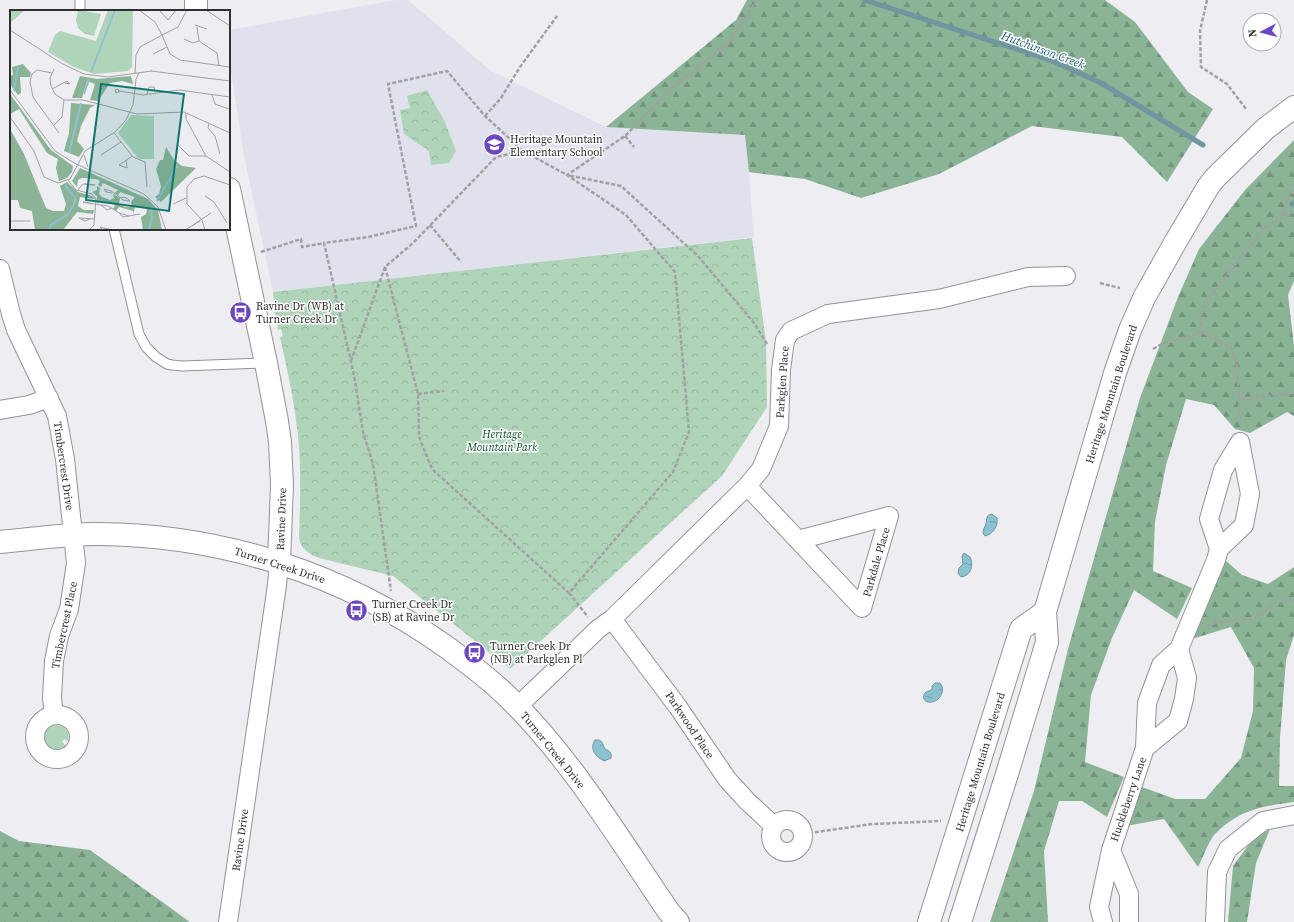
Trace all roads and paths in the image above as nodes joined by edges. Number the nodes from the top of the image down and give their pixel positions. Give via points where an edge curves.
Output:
1 (757, 0) edge
2 (1207, 0) edge
3 (557, 16) dead end
4 (1294, 107) edge
5 (1246, 109) dead end
6 (485, 116) junction
7 (625, 136) junction
8 (634, 147) dead end
9 (523, 152) junction
10 (566, 175) junction
11 (1294, 191) edge
12 (230, 194) edge
13 (1294, 212) edge
14 (1283, 216) junction
15 (430, 225) junction
16 (114, 230) edge
17 (324, 243) junction
18 (262, 252) dead end
19 (461, 262) dead end
20 (385, 267) junction
21 (0, 268) edge
22 (1066, 276) dead end
23 (1100, 283) dead end
24 (1120, 288) dead end
25 (5, 316) edge
26 (1202, 332) junction
27 (769, 348) dead end
28 (1153, 349) dead end
29 (351, 361) junction
30 (266, 363) junction
31 (444, 391) dead end
32 (1294, 393) edge
33 (418, 394) junction
34 (49, 398) junction
35 (1239, 399) junction
36 (0, 410) edge
37 (1240, 442) junction
38 (747, 486) junction
39 (74, 535) junction
40 (798, 540) junction
41 (0, 542) edge
42 (1219, 549) junction
43 (279, 563) junction
44 (569, 592) junction
45 (392, 595) dead end
46 (1294, 600) edge
47 (1045, 612) junction
48 (612, 618) junction
49 (591, 620) dead end
50 (1182, 642) junction
51 (517, 707) junction
52 (54, 715) dead end
53 (1145, 748) junction
54 (1294, 815) edge
55 (942, 821) dead end
56 (774, 826) junction
57 (803, 834) junction
58 (1111, 850) junction
59 (228, 922) edge
60 (678, 922) edge
61 (929, 922) edge
62 (960, 922) edge
63 (1103, 922) edge
64 (1129, 922) edge
65 (1215, 922) edge

1 - 7 path via 730,41 666,94
2 - 5 path via 1200,31 1201,67 1227,84
3 - 6 path via 501,98
4 - 47 street, Heritage Mountain Boulevard via 1265,129 1215,178 1144,298 1115,372
6 - 9 path
6 - 17 path via 447,71 388,84 416,226 368,237
7 - 8 path
7 - 10 path
9 - 10 path
9 - 15 path via 496,157
10 - 27 path via 621,186 698,256 754,323
10 - 44 path via 626,214 675,272 689,432 673,472
11 - 14 path
12 - 30 street, Ravine Drive
13 - 14 path
14 - 26 path via 1265,227 1205,305 1200,319
15 - 19 path
15 - 20 path
16 - 30 lane via 140,334 146,347 156,357 167,364 183,366
17 - 18 path via 302,247 301,239
17 - 29 path
20 - 29 path
20 - 33 path
21 - 25 street, Timbercrest Drive
22 - 38 street, Parkglen Place via 1028,277 939,298 828,314 791,331 785,340 781,370 779,426 761,469
23 - 24 path
25 - 34 street, Timbercrest Drive via 23,345
26 - 28 path
26 - 35 path via 1231,348 1237,362
29 - 45 path via 363,432 372,464
30 - 43 street, Ravine Drive via 277,421 281,463
31 - 33 path
32 - 35 path
33 - 44 path via 419,437 432,469
34 - 36 street
34 - 39 street, Timbercrest Drive via 59,426
35 - 37 path
37 - 42 street via 1223,470 1209,519
37 - 42 street, Huckleberry Lane via 1250,494 1244,525
38 - 40 street, Parkdale Place
38 - 48 street, Parkglen Place
39 - 41 street, Turner Creek Drive
39 - 43 street, Turner Creek Drive via 122,535 169,539 236,551
39 - 52 street, Timbercrest Place via 74,585 54,660
40 - 40 street, Parkdale Place via 881,518 889,516 862,608
42 - 50 street, Huckleberry Lane
43 - 51 street, Turner Creek Drive via 342,586 395,613 464,660
43 - 59 street, Ravine Drive
44 - 49 path
46 - 50 path via 1275,603 1255,618 1219,622
47 - 61 street, Heritage Mountain Boulevard via 1021,629
47 - 62 street, Heritage Mountain Boulevard via 1047,642
48 - 51 street, Parkglen Place
48 - 56 street, Parkwood Place via 724,774
50 - 53 street, Huckleberry Lane via 1160,666 1147,703
50 - 53 street, Huckleberry Lane via 1187,678 1178,721
51 - 60 street, Turner Creek Drive via 579,780
53 - 58 street, Huckleberry Lane
54 - 65 street via 1263,822 1228,849 1217,872
55 - 57 path via 872,824
56 - 57 street via 789,819 802,828
56 - 57 street via 771,830 771,841 783,852 798,848
58 - 63 street, Huckleberry Lane via 1099,908
58 - 64 street, Huckleberry Lane via 1129,894

